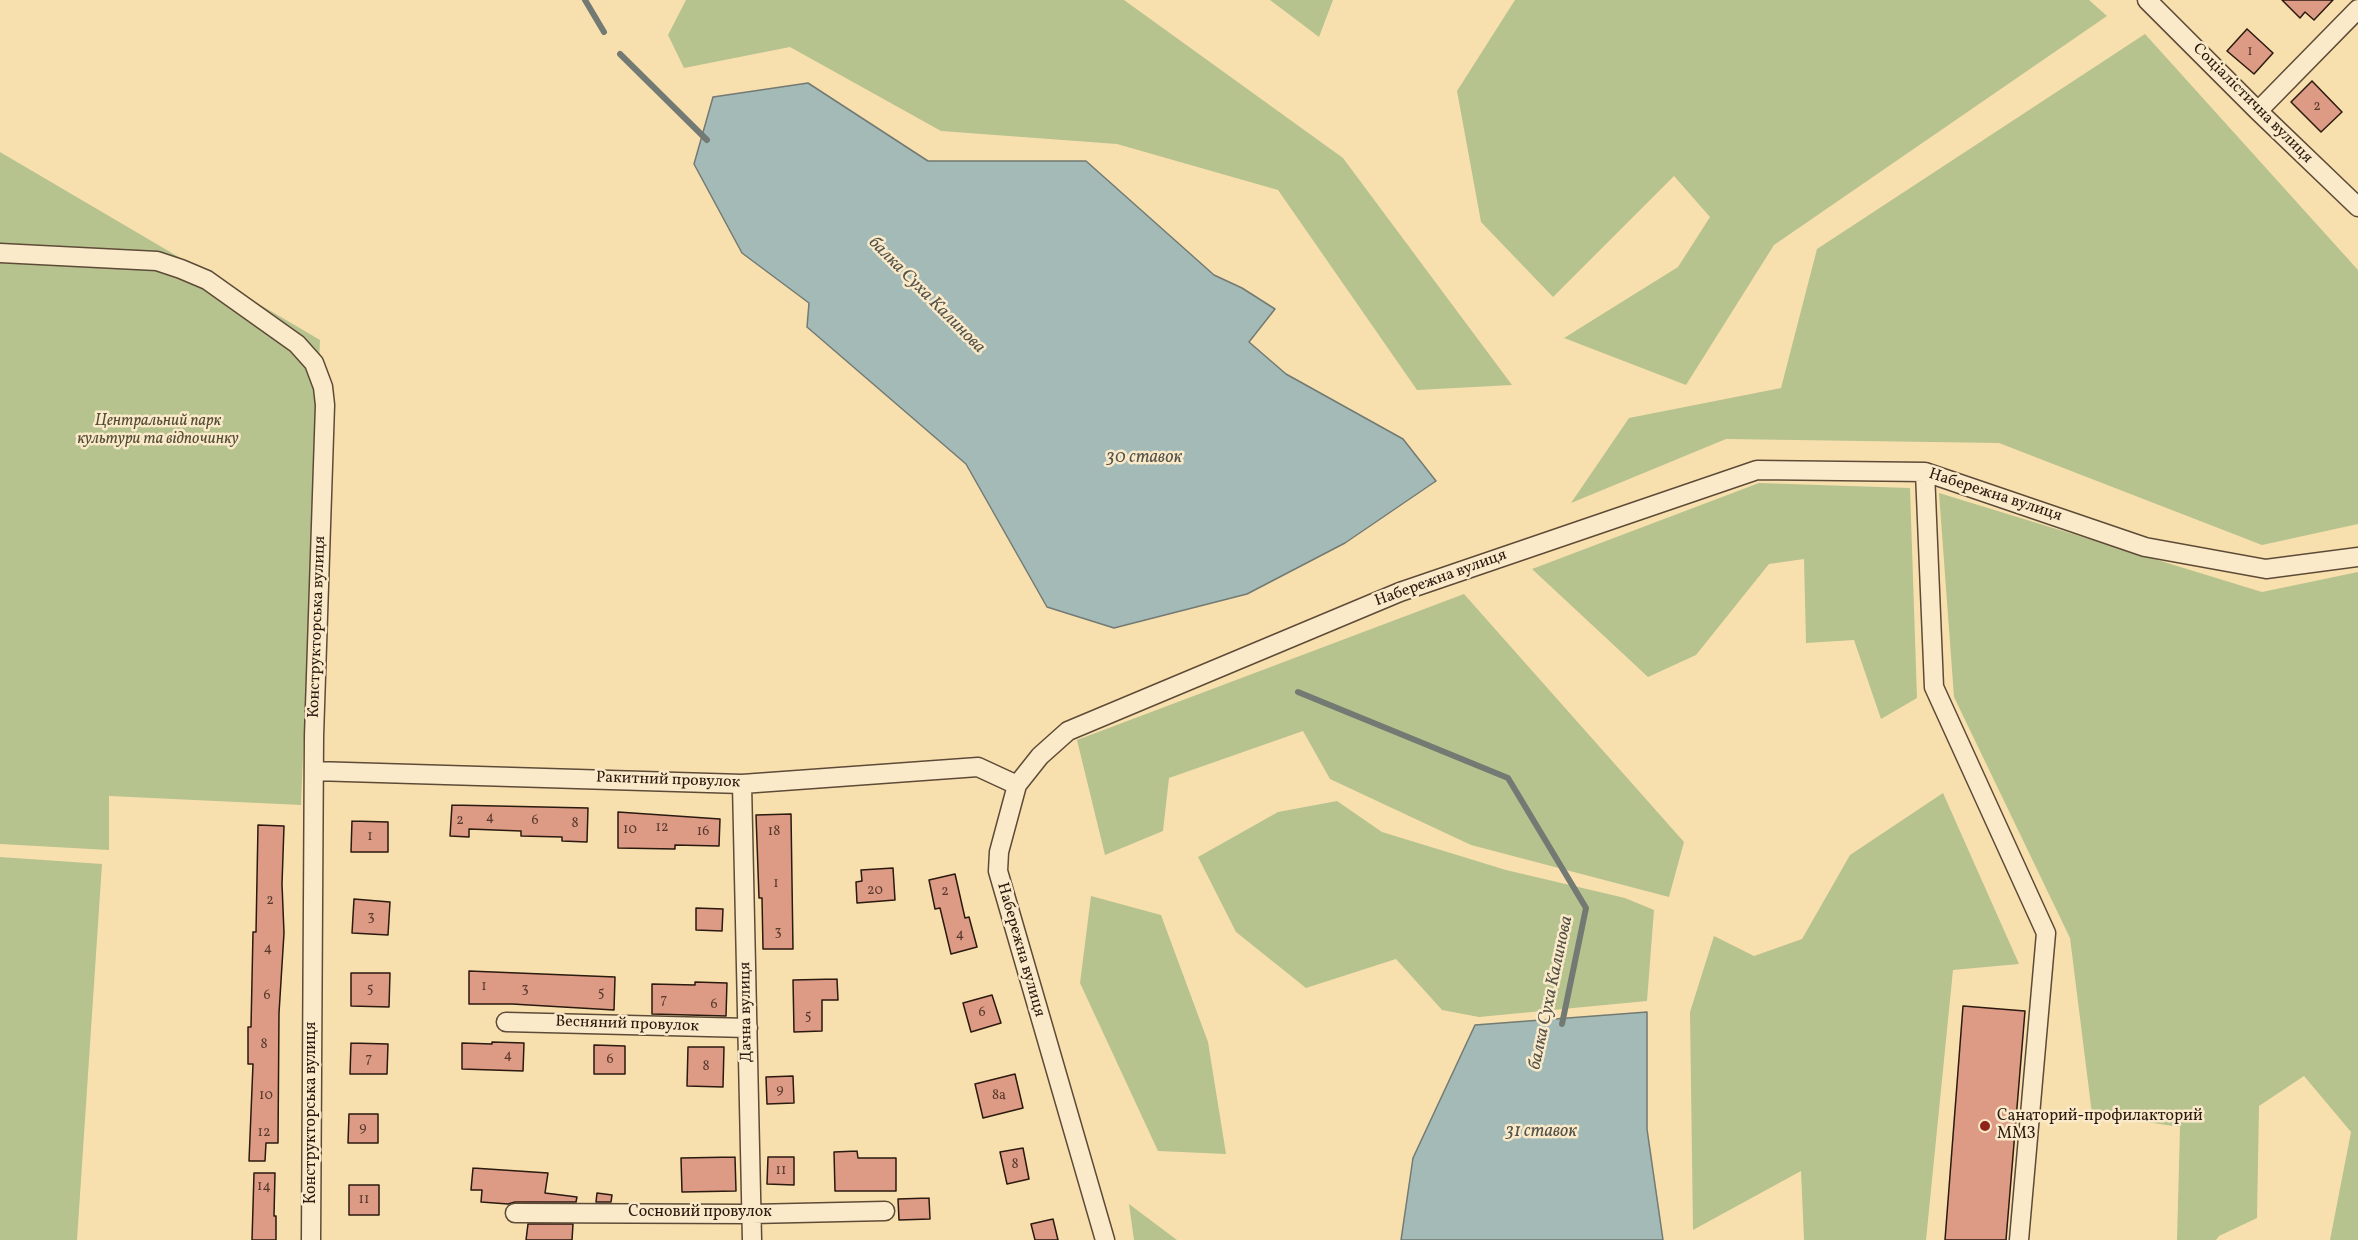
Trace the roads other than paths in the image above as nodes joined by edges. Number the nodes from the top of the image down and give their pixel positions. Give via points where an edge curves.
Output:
1 (2147, 0) edge
2 (2358, 9) edge
3 (2258, 111) junction
4 (2358, 207) edge
5 (0, 254) edge
6 (1925, 472) junction
7 (2358, 557) edge
8 (314, 771) junction
9 (742, 784) junction
10 (1017, 785) junction
11 (506, 1022) dead end
12 (748, 1028) junction
13 (885, 1211) dead end
14 (515, 1213) dead end
15 (752, 1214) junction
16 (311, 1240) edge
17 (752, 1240) edge
18 (1105, 1240) edge
19 (2019, 1240) edge

1 - 3 street, Соціалістична вулиця
2 - 3 street
3 - 4 street, Соціалістична вулиця
5 - 8 street, Конструкторська вулиця via 157,261 181,269 207,280 297,344 314,363 325,405
6 - 7 street, Набережна вулиця via 2145,547 2266,569
6 - 10 street, Набережна вулиця via 1757,470 1410,588 1068,731 1040,756
6 - 19 street via 1934,687 2046,933
8 - 9 street, Ракитний провулок
8 - 16 street, Конструкторська вулиця
9 - 10 street, Ракитний провулок via 978,767
9 - 12 street, Дачна вулиця
10 - 18 street, Набережна вулиця via 999,852 998,871
11 - 12 street, Весняний провулок
12 - 15 street, Дачна вулиця
13 - 15 street, Сосновий провулок
14 - 15 street, Сосновий провулок
15 - 17 street, Дачна вулиця

